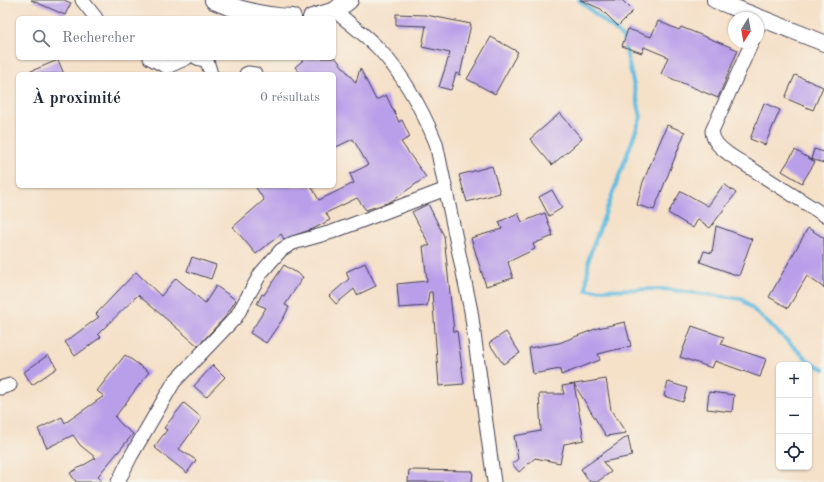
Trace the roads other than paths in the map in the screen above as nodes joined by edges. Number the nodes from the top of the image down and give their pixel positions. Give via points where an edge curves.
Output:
1 (82, 0) edge
2 (214, 0) edge
3 (349, 0) edge
4 (715, 0) edge
5 (335, 11) junction
6 (738, 12) edge
7 (94, 16) edge
8 (263, 16) edge
9 (319, 16) edge
10 (764, 24) edge
11 (824, 43) edge
12 (749, 48) edge
13 (154, 60) edge
14 (182, 60) edge
15 (204, 60) edge
16 (210, 72) edge
17 (446, 189) junction
18 (824, 215) edge
19 (118, 482) edge
20 (494, 482) edge

1 - 7 street
2 - 8 highway via 229,7
3 - 5 highway
4 - 6 main road
5 - 9 highway
5 - 17 street via 379,49 406,83 426,117 436,143
10 - 11 main road
12 - 18 street via 712,131 712,137 716,144 730,155
13 - 14 street via 166,67
15 - 16 street via 207,61
17 - 19 street via 332,232 293,243 281,250 261,273 236,317 174,382
17 - 20 street via 471,311

